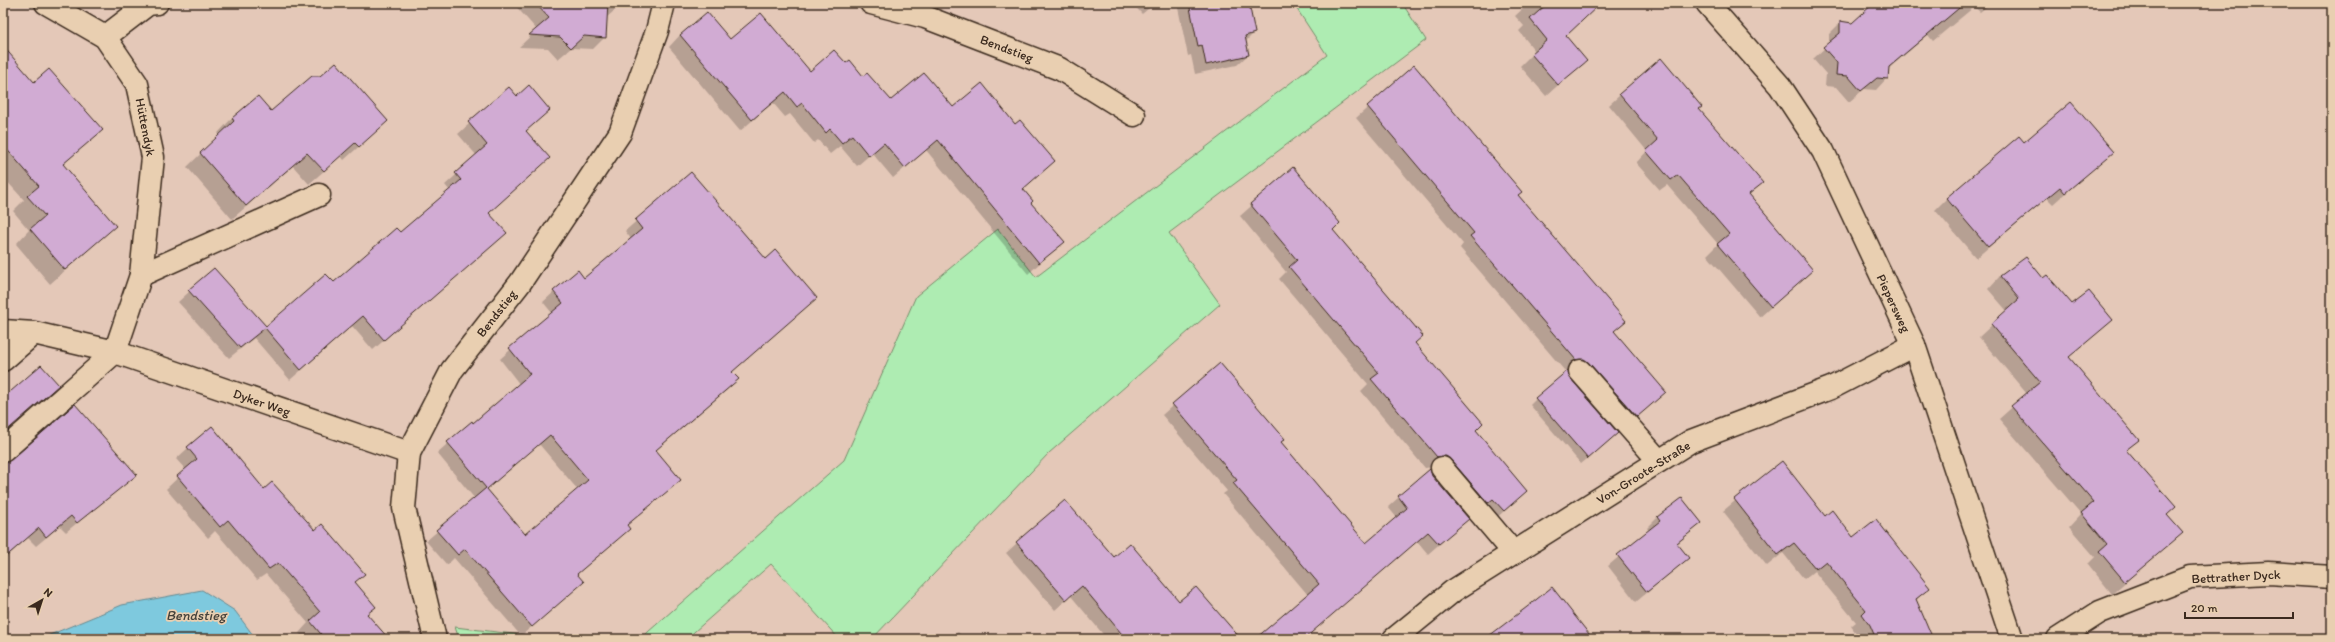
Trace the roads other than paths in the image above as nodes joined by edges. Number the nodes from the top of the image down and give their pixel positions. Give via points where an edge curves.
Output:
1 (46, 3) edge
2 (157, 3) edge
3 (664, 3) edge
4 (870, 3) edge
5 (1707, 3) edge
6 (105, 37) junction
7 (1134, 115) dead end
8 (319, 195) dead end
9 (141, 275) junction
10 (3, 331) edge
11 (34, 333) junction
12 (1914, 345) junction
13 (115, 352) junction
14 (3, 360) edge
15 (1580, 371) dead end
16 (3, 451) edge
17 (409, 453) junction
18 (1659, 461) junction
19 (1442, 468) dead end
20 (1514, 553) junction
21 (2332, 577) edge
22 (435, 639) edge
23 (1394, 639) edge
24 (2012, 639) edge
25 (2058, 639) edge

1 - 6 street, Hüttendyk
2 - 6 street via 148,4
3 - 17 street, Bendstieg via 657,31 620,133 520,283 452,370
4 - 7 street, Bendstieg via 925,17 1060,69
5 - 12 street, Piepersweg via 1780,86 1823,151
6 - 9 street, Hüttendyk via 137,84 153,157
8 - 9 street
9 - 13 street, Hüttendyk
10 - 11 street, Dyker Weg
11 - 13 street, Dyker Weg
11 - 14 street
12 - 18 street, Von-Groote-Straße via 1831,388 1691,441
12 - 24 street, Piepersweg
13 - 16 street
13 - 17 street, Dyker Weg
15 - 18 street
17 - 22 street, Bendstieg via 404,508
18 - 20 street, Von-Groote-Straße
19 - 20 street
20 - 23 street, Von-Groote-Straße via 1453,591
21 - 25 street, Bettrather Dyck via 2269,573 2190,577 2100,612

